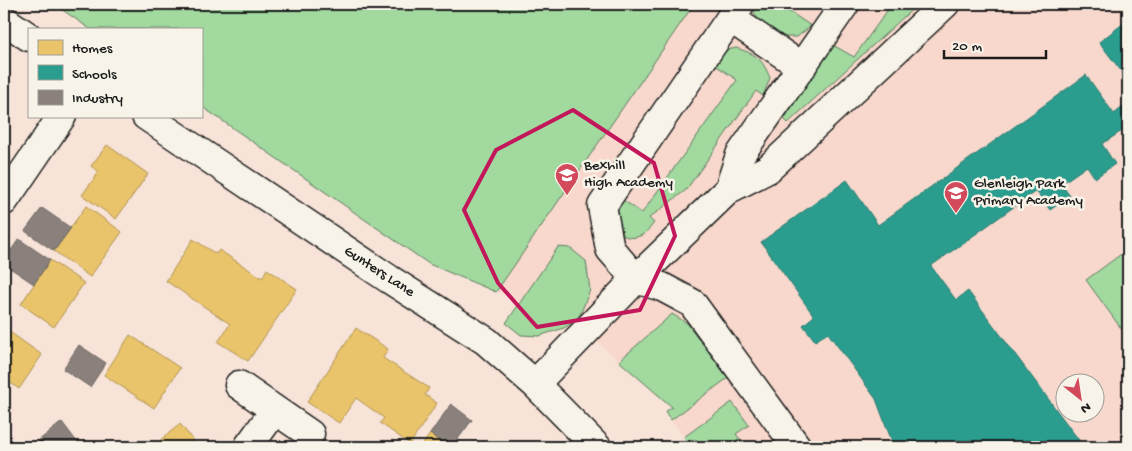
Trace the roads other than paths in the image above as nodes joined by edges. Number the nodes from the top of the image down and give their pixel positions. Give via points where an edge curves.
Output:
1 (845, 4) edge
2 (945, 4) edge
3 (735, 11) edge
4 (4, 20) edge
5 (28, 36) edge
6 (802, 66) junction
7 (61, 118) edge
8 (149, 118) edge
9 (729, 189) junction
10 (4, 201) edge
11 (636, 279) junction
12 (239, 384) dead end
13 (535, 384) junction
14 (276, 410) junction
15 (310, 434) dead end
16 (248, 447) edge
17 (597, 447) edge
18 (797, 447) edge

1 - 6 street
2 - 9 street via 768,169
3 - 6 street
3 - 11 street via 602,206 610,249
4 - 5 street
6 - 9 street via 740,155
7 - 10 street
8 - 13 street, Gunters Lane via 486,341
9 - 11 street
11 - 13 street
11 - 18 street via 662,287 692,303
12 - 14 street
13 - 17 street, Gunters Lane
14 - 15 street
14 - 16 street

